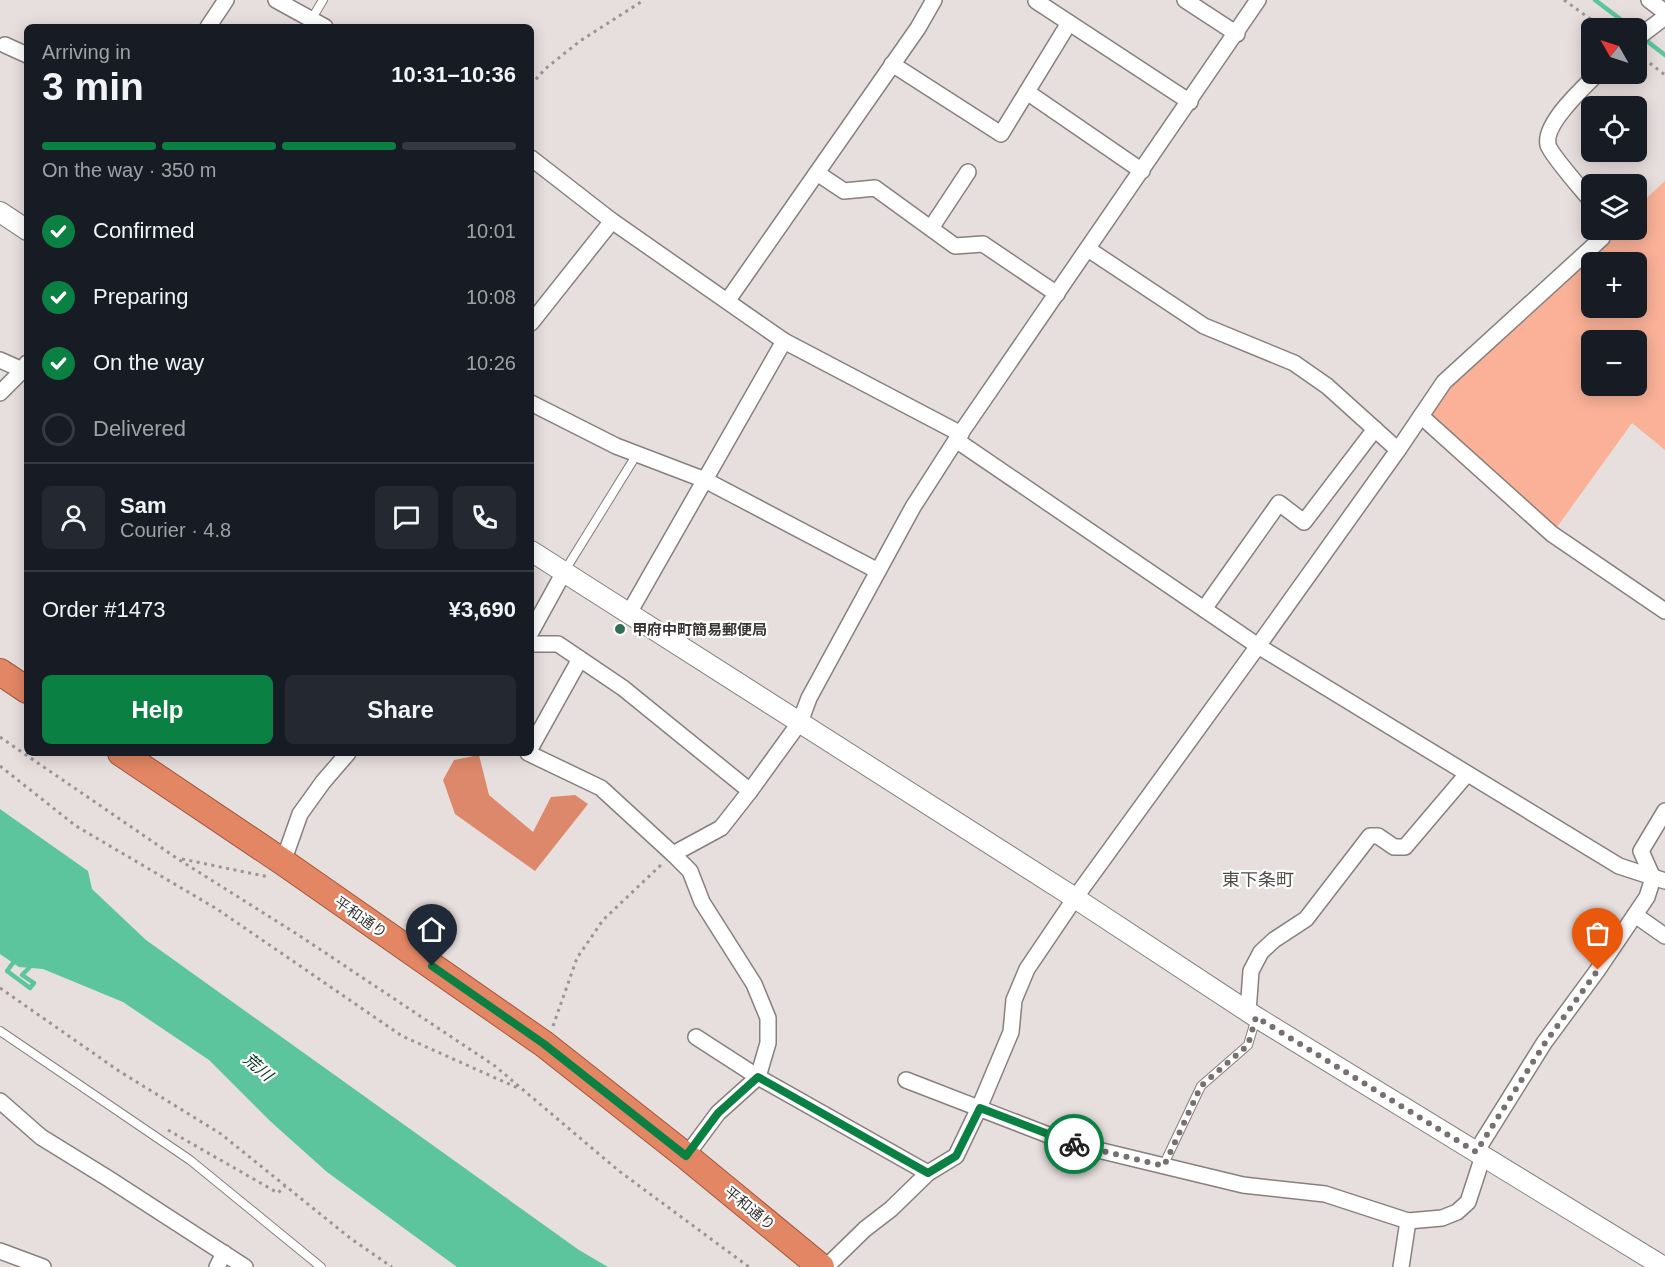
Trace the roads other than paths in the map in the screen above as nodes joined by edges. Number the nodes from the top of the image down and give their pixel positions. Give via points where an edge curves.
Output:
1 (226, 0) edge
2 (276, 0) edge
3 (323, 0) edge
4 (934, 0) edge
5 (1185, 0) edge
6 (1258, 0) edge
7 (1649, 0) edge
8 (1035, 1) edge
9 (1665, 12) edge
10 (1665, 17) edge
11 (311, 20) junction
12 (1069, 23) junction
13 (210, 24) edge
14 (319, 24) edge
15 (1647, 31) edge
16 (1237, 34) junction
17 (5, 45) dead end
18 (24, 54) edge
19 (892, 64) junction
20 (1588, 84) edge
21 (1027, 92) junction
22 (1190, 102) junction
23 (534, 160) edge
24 (1142, 171) junction
25 (968, 172) dead end
26 (817, 173) junction
27 (1581, 188) edge
28 (0, 212) edge
29 (612, 220) junction
30 (24, 228) edge
31 (931, 228) junction
32 (1600, 240) edge
33 (1088, 249) junction
34 (1057, 294) junction
35 (728, 300) junction
36 (534, 319) edge
37 (784, 341) junction
38 (0, 360) edge
39 (24, 369) edge
40 (24, 370) edge
41 (0, 393) edge
42 (534, 405) edge
43 (1421, 416) junction
44 (1375, 429) junction
45 (959, 437) junction
46 (1398, 450) junction
47 (638, 454) junction
48 (705, 480) junction
49 (534, 553) edge
50 (878, 571) junction
51 (564, 572) junction
52 (1204, 609) junction
53 (1665, 611) edge
54 (629, 613) junction
55 (534, 627) edge
56 (534, 644) edge
57 (1258, 646) junction
58 (580, 659) junction
59 (0, 672) edge
60 (24, 688) edge
61 (800, 722) junction
62 (534, 742) edge
63 (131, 756) edge
64 (345, 756) edge
65 (534, 756) edge
66 (1467, 774) junction
67 (750, 790) junction
68 (1665, 811) edge
69 (673, 854) junction
70 (283, 862) junction
71 (1659, 879) edge
72 (1075, 898) junction
73 (1635, 915) junction
74 (1665, 936) edge
75 (1252, 1015) junction
76 (0, 1031) edge
77 (696, 1037) dead end
78 (758, 1077) junction
79 (906, 1080) dead end
80 (0, 1101) edge
81 (980, 1108) junction
82 (1479, 1154) junction
83 (686, 1156) junction
84 (1164, 1166) junction
85 (928, 1173) junction
86 (1408, 1221) junction
87 (0, 1251) edge
88 (224, 1253) junction
89 (42, 1267) edge
90 (216, 1267) edge
91 (245, 1267) edge
92 (321, 1267) edge
93 (821, 1267) edge
94 (826, 1267) edge
95 (1401, 1267) edge
96 (1664, 1267) edge

1 - 13 street
2 - 11 street
3 - 11 lane
4 - 19 street
5 - 16 street
6 - 16 street
7 - 9 street
8 - 12 street
10 - 15 street
11 - 14 street
12 - 21 street
12 - 22 street
16 - 22 street
17 - 18 street
19 - 21 street via 1001,134
19 - 26 street
20 - 27 street via 1553,121 1548,135 1549,147
21 - 24 street
22 - 24 street
23 - 29 street
24 - 33 street
25 - 31 street
26 - 31 street via 844,190 875,188
26 - 35 street
28 - 30 street
29 - 35 street
29 - 36 street
31 - 34 street via 955,246 983,244
32 - 43 street via 1444,382
33 - 34 street
33 - 44 street via 1204,326 1294,363 1327,386
34 - 45 street
35 - 37 street
37 - 45 street
37 - 48 street
38 - 39 street
40 - 41 street
42 - 47 street via 616,447
43 - 46 street
43 - 53 street via 1552,534
44 - 46 street
44 - 52 street via 1304,522 1279,503
45 - 50 street via 913,507
45 - 52 street
46 - 57 street
47 - 48 street
47 - 51 lane
48 - 50 street
48 - 54 street
49 - 51 street
50 - 61 street via 809,698
51 - 54 street
51 - 55 street
52 - 57 street
54 - 61 street
56 - 58 street via 558,644
57 - 66 street
57 - 72 street
58 - 62 street
58 - 67 street via 628,691
59 - 60 highway
61 - 67 street
61 - 72 street
63 - 70 highway, 平和通り
64 - 70 street via 300,814
65 - 69 street via 602,788
66 - 71 street via 1619,866
66 - 75 street via 1405,847 1394,847 1378,836 1370,836 1306,919 1261,952 1251,971
67 - 69 street via 721,828
68 - 71 street via 1641,850
69 - 78 street via 690,872 702,902 754,984 768,1018 768,1043
70 - 83 highway, 平和通り via 544,1044
71 - 73 street
72 - 75 street
72 - 81 street via 1028,969 1014,1000 1011,1032
73 - 74 street
73 - 82 street via 1545,1043
75 - 82 street
75 - 84 lane via 1248,1045 1201,1086
76 - 92 lane via 190,1160
77 - 78 street
78 - 83 street via 718,1113
78 - 85 street
79 - 81 street
80 - 88 street via 41,1137
81 - 84 street via 1069,1143
81 - 85 street via 956,1156
82 - 86 street via 1468,1202 1442,1218
82 - 96 street
83 - 93 highway, 平和通り
84 - 86 street via 1243,1185 1325,1194
85 - 94 street
86 - 95 street
87 - 89 street
88 - 90 street
88 - 91 street

